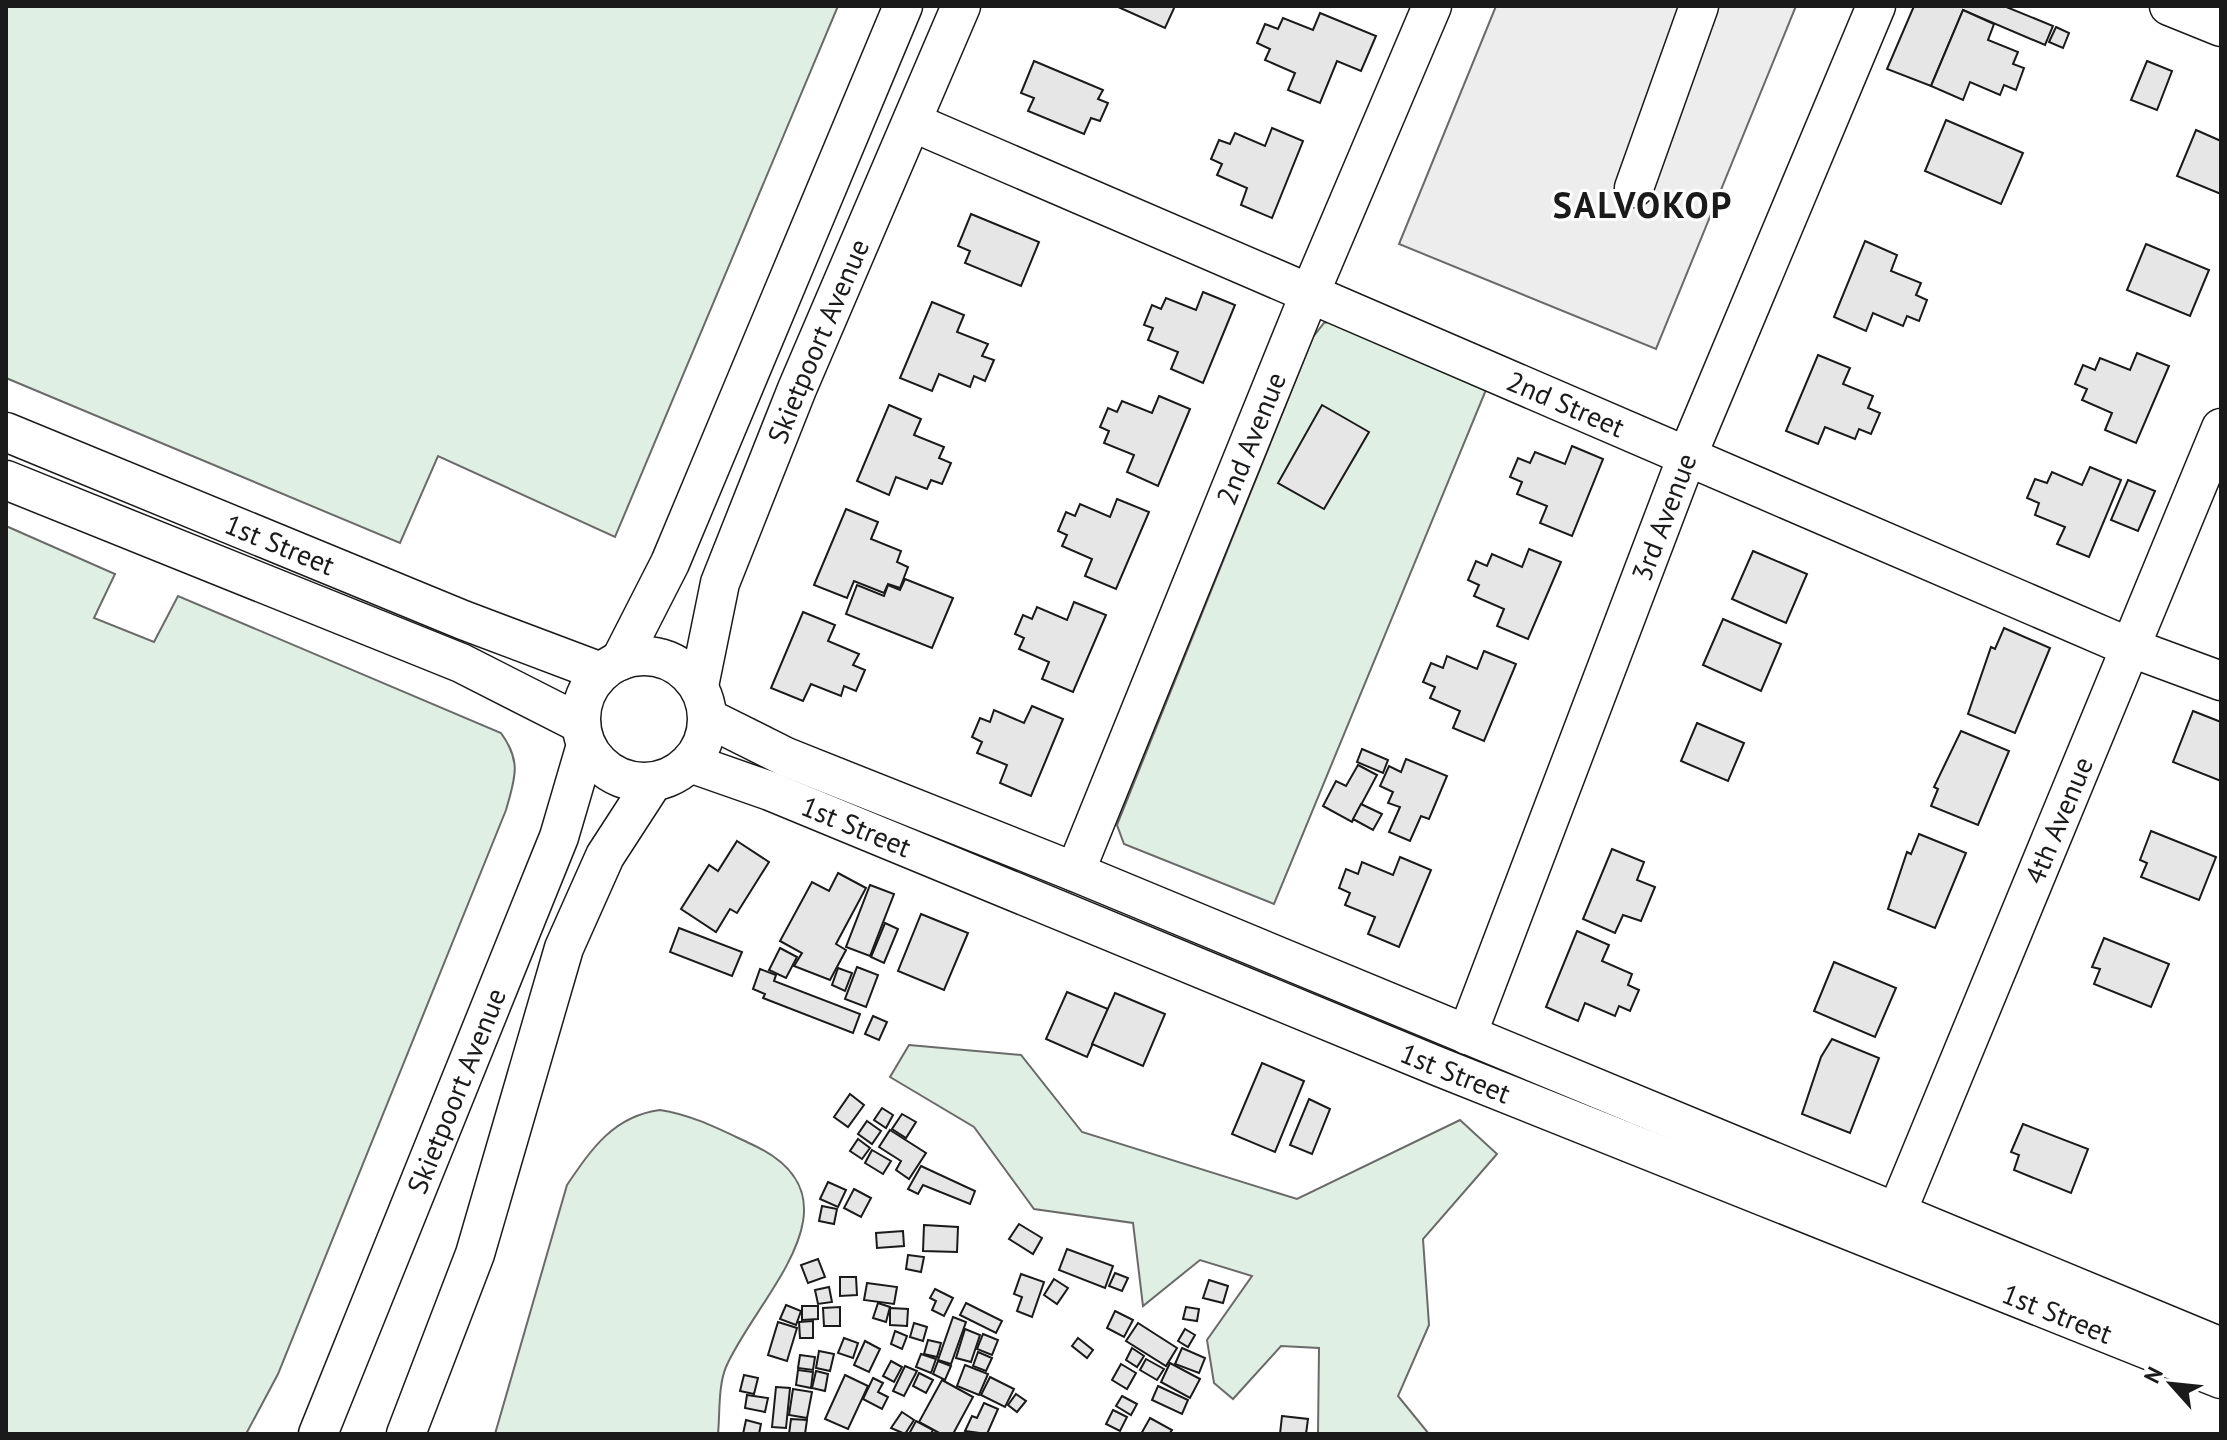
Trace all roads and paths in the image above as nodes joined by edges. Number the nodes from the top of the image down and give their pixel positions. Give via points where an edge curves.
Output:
1 (903, 6) edge
2 (961, 6) edge
3 (1432, 6) edge
4 (1699, 6) edge
5 (1876, 6) edge
6 (2169, 6) edge
7 (2221, 27) edge
8 (912, 122) junction
9 (1634, 188) dead end
10 (1310, 293) junction
11 (2221, 428) edge
12 (6, 432) edge
13 (1688, 454) junction
14 (6, 480) edge
15 (2129, 647) junction
16 (610, 666) junction
17 (2221, 681) edge
18 (703, 702) junction
19 (583, 735) junction
20 (690, 763) junction
21 (653, 782) junction
22 (1075, 872) junction
23 (1467, 1035) junction
24 (1896, 1214) junction
25 (2221, 1347) edge
26 (2221, 1379) edge
27 (318, 1434) edge
28 (406, 1434) edge

1 - 16 street, Skietpoort Avenue via 670,563
2 - 8 street, Skietpoort Avenue
3 - 10 street, 2nd Avenue
4 - 9 street
5 - 13 street, 3rd Avenue
6 - 7 street
8 - 10 street, 2nd Street
8 - 18 street, Skietpoort Avenue via 720,583
10 - 13 street, 2nd Street
10 - 22 street, 2nd Avenue
11 - 15 street, 4th Avenue
12 - 16 street, 1st Street via 463,620
13 - 15 street, 2nd Street
13 - 23 street, 3rd Avenue
14 - 19 street, 1st Street via 461,663
15 - 17 street, 2nd Street
15 - 24 street, 4th Avenue
16 - 18 street via 637,655 664,659 688,672
16 - 19 street via 589,687
18 - 20 street via 706,734
18 - 22 street, 1st Street via 786,757
19 - 21 street via 597,762 613,775
19 - 27 street, Skietpoort Avenue via 559,837
20 - 21 street
20 - 26 street, 1st Street
21 - 28 street, Skietpoort Avenue via 605,856 564,948 475,1254
22 - 23 street, 1st Street
23 - 24 street, 1st Street
24 - 25 street, 1st Street

